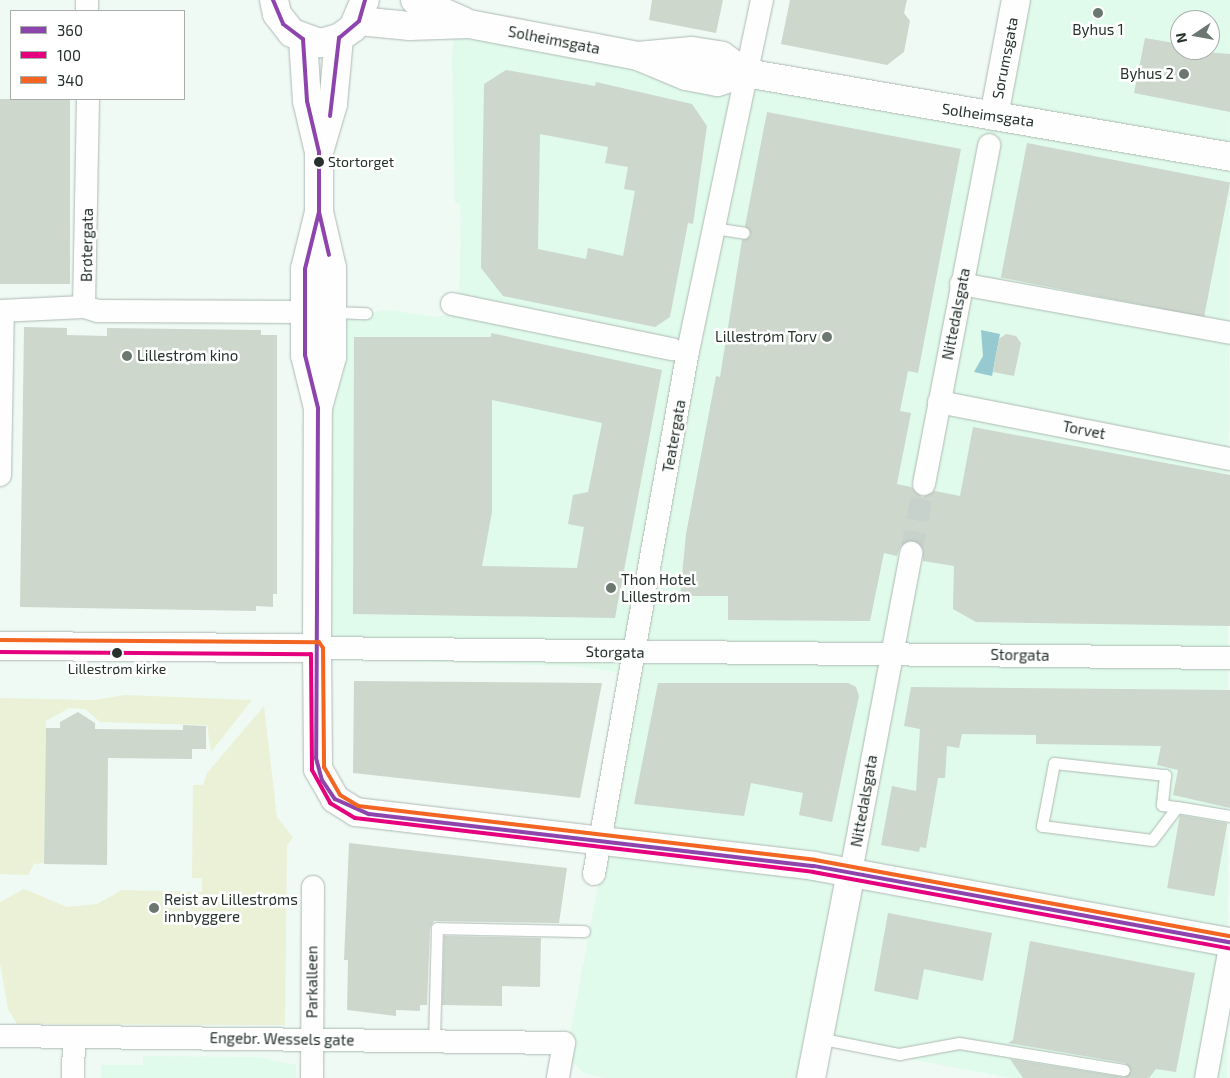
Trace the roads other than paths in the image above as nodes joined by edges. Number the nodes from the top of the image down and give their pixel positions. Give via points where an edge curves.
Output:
1 (415, 0) edge
2 (762, 0) edge
3 (1016, 0) edge
4 (274, 1) edge
5 (354, 20) edge
6 (469, 24) junction
7 (302, 39) junction
8 (746, 73) junction
9 (88, 100) edge
10 (994, 116) junction
11 (989, 145) dead end
12 (319, 152) junction
13 (1230, 157) edge
14 (319, 212) junction
15 (714, 228) junction
16 (744, 233) dead end
17 (961, 284) junction
18 (452, 304) dead end
19 (84, 307) junction
20 (1, 311) edge
21 (305, 312) junction
22 (332, 312) junction
23 (366, 313) dead end
24 (1230, 333) edge
25 (672, 349) dead end
26 (939, 402) junction
27 (318, 408) junction
28 (1230, 459) edge
29 (0, 475) edge
30 (924, 484) tunnel mouth
31 (911, 553) tunnel mouth
32 (0, 646) edge
33 (317, 648) junction
34 (635, 652) junction
35 (892, 652) junction
36 (1230, 658) edge
37 (1177, 807) junction
38 (1230, 816) edge
39 (600, 840) junction
40 (851, 872) junction
41 (594, 874) dead end
42 (313, 887) dead end
43 (584, 931) dead end
44 (1230, 942) edge
45 (1230, 947) edge
46 (0, 1036) edge
47 (74, 1038) junction
48 (818, 1038) junction
49 (312, 1039) junction
50 (434, 1041) junction
51 (1124, 1070) dead end
52 (73, 1078) edge
53 (312, 1078) edge
54 (558, 1078) edge
55 (811, 1078) edge
56 (1206, 1078) edge

1 - 6 main road, Solheimsgata
2 - 8 street, Teatergata
3 - 10 main road, Sørumsgata
4 - 7 main road via 283,24
5 - 6 main road, Solheimsgata via 410,26
5 - 7 main road, Solheimsgata via 320,43
5 - 12 main road
6 - 8 main road, Solheimsgata via 638,56 686,76 717,82
7 - 12 main road via 307,101
8 - 10 main road, Solheimsgata
8 - 15 street, Teatergata
9 - 19 street, Brøtergata
10 - 13 main road, Solheimsgata
11 - 17 street, Nittedalsgata
12 - 14 main road
14 - 21 main road via 305,269
14 - 22 main road via 332,268
15 - 16 lane
15 - 34 street, Teatergata
17 - 24 street
17 - 26 street, Nittedalsgata
18 - 25 street
19 - 20 street
19 - 21 street via 98,311
20 - 29 street
21 - 22 lane
21 - 27 main road via 305,355
22 - 23 lane
22 - 27 main road via 332,357
26 - 28 street, Torvet
26 - 30 street, Nittedalsgata
27 - 33 main road
31 - 35 street, Nittedalsgata
32 - 33 main road, Storgata
33 - 34 street, Storgata
33 - 39 main road via 318,769 327,790 344,806 369,814
34 - 35 street, Storgata
34 - 39 street, Teatergata
35 - 36 street, Storgata
35 - 40 street, Nittedalsgata
37 - 37 lane via 1162,805 1165,775 1054,763 1042,826 1152,840
37 - 38 lane
39 - 40 main road
39 - 41 street, Teatergata
40 - 44 main road
40 - 48 main road, Nittedalsgata
42 - 49 street, Parkalleen
43 - 50 lane via 437,928
45 - 56 street
46 - 47 street, Engebr. Wessels gate
47 - 49 street, Engebr. Wessels gate
47 - 52 street
48 - 51 lane via 899,1054 959,1043
48 - 55 main road, Nittedalsgata
49 - 50 street, Engebr. Wessels gate
49 - 53 street, Parkalleen
50 - 54 street, Engebr. Wessels gate via 564,1043

